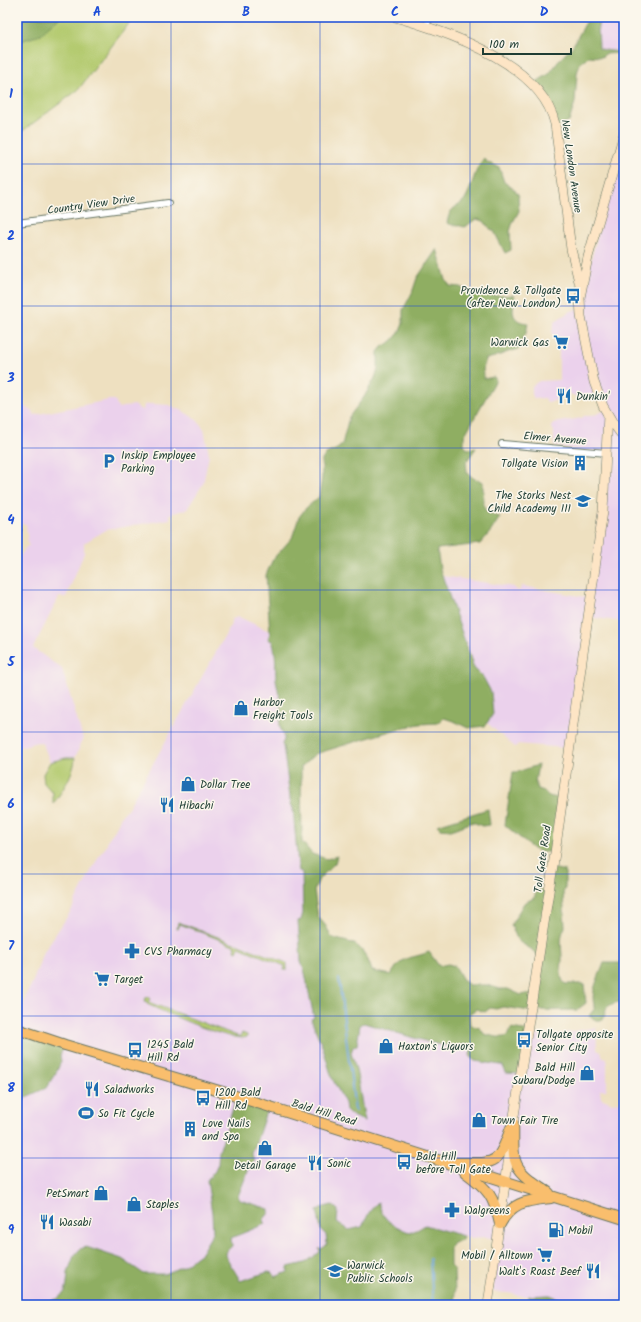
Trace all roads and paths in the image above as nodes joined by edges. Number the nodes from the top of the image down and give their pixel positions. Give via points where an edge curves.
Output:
1 (396, 17) edge
2 (428, 21) edge
3 (624, 134) edge
4 (168, 203) dead end
5 (17, 224) edge
6 (580, 290) junction
7 (608, 415) junction
8 (624, 438) edge
9 (502, 444) dead end
10 (607, 453) junction
11 (17, 1029) edge
12 (513, 1123) junction
13 (446, 1163) junction
14 (458, 1167) junction
15 (504, 1182) junction
16 (555, 1198) junction
17 (624, 1219) edge
18 (500, 1224) junction
19 (488, 1305) edge

1 - 2 main road, New London Avenue
2 - 6 main road, New London Avenue via 499,58 530,82 548,105 555,124 571,249
3 - 6 main road
4 - 5 street, Country View Drive
6 - 7 main road via 581,316 594,382
7 - 8 main road
7 - 10 main road, Toll Gate Road
9 - 10 street, Elmer Avenue
10 - 12 main road, Toll Gate Road via 601,524 553,868
11 - 13 main road, Bald Hill Road
12 - 13 main road via 506,1144 496,1159 484,1163
12 - 15 main road, Toll Gate Road
12 - 16 main road via 514,1156 518,1167 522,1173
13 - 14 main road, Bald Hill Road
14 - 15 main road, Bald Hill Road
14 - 18 main road via 490,1194
15 - 16 main road, Bald Hill Road
15 - 18 main road, Toll Gate Road
16 - 17 main road, Bald Hill Road
16 - 18 main road via 517,1205
18 - 19 main road, Toll Gate Road

